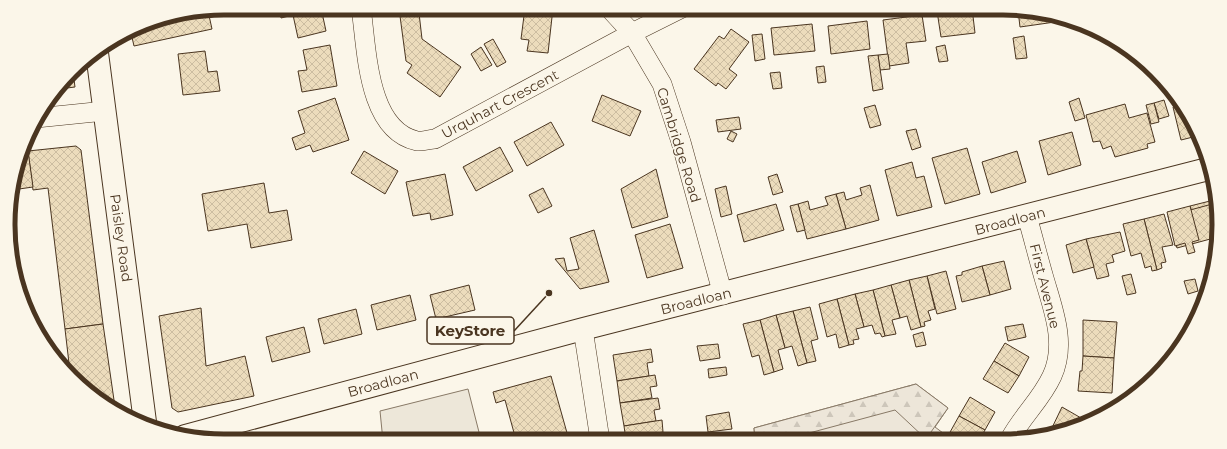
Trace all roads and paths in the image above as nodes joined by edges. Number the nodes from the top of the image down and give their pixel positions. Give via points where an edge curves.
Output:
1 (362, 15) edge
2 (615, 15) edge
3 (668, 15) edge
4 (632, 33) junction
5 (98, 58) edge
6 (105, 110) junction
7 (45, 117) edge
8 (1205, 170) edge
9 (1027, 216) junction
10 (722, 295) junction
11 (583, 329) junction
12 (145, 418) edge
13 (199, 432) edge
14 (599, 434) edge
15 (1012, 434) edge

1 - 4 street, Urquhart Crescent via 378,107 402,136 418,141 435,139
2 - 4 street, Cambridge Road
3 - 4 street, Urquhart Crescent
4 - 10 street, Cambridge Road via 664,92 681,142
5 - 6 street, Paisley Road
6 - 7 street
6 - 12 street, Paisley Road
8 - 9 street, Broadloan
9 - 10 street, Broadloan
9 - 15 street, First Avenue via 1057,323 1058,357 1044,393
10 - 11 street, Broadloan
11 - 13 street, Broadloan
11 - 14 street

